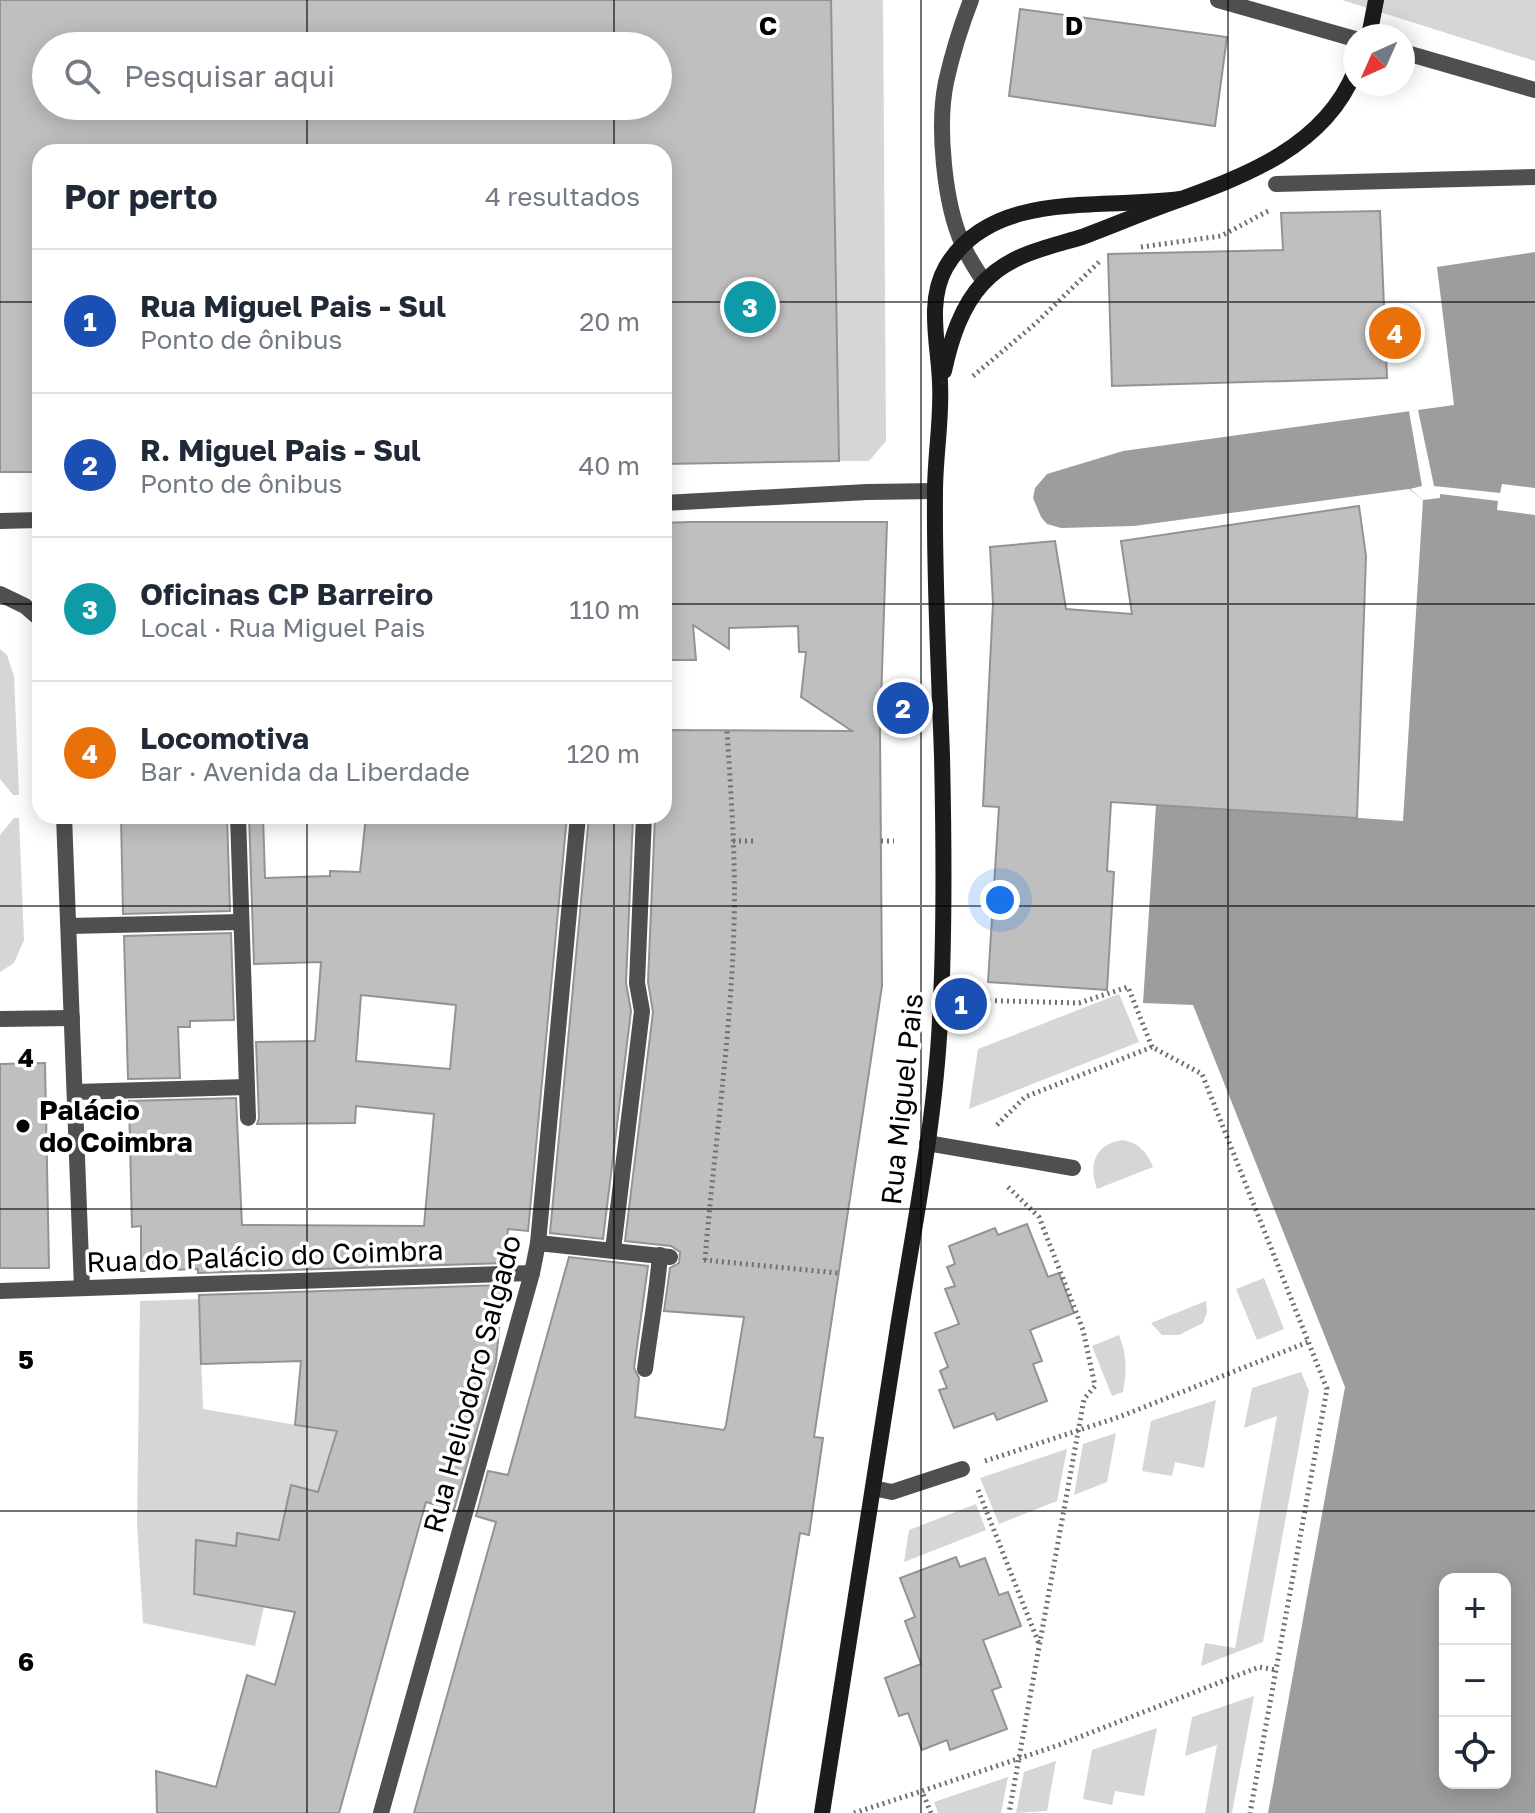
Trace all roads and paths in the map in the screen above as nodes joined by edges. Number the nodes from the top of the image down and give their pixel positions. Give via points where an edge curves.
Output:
1 (971, 0) edge
2 (1218, 0) edge
3 (1376, 0) edge
4 (1371, 24) edge
5 (1343, 36) edge
6 (1415, 55) edge
7 (1535, 90) edge
8 (1343, 95) edge
9 (1535, 177) edge
10 (1276, 184) dead end
11 (1180, 199) junction
12 (1273, 209) dead end
13 (963, 246) junction
14 (1139, 248) dead end
15 (1108, 254) dead end
16 (984, 282) junction
17 (966, 382) dead end
18 (940, 383) junction
19 (935, 491) junction
20 (672, 503) edge
21 (32, 520) edge
22 (0, 521) edge
23 (0, 594) edge
24 (32, 612) edge
25 (727, 730) dead end
26 (64, 824) edge
27 (238, 824) edge
28 (577, 824) edge
29 (644, 824) edge
30 (733, 841) junction
31 (756, 841) dead end
32 (881, 841) dead end
33 (894, 841) dead end
34 (241, 922) junction
35 (69, 926) junction
36 (971, 1000) dead end
37 (72, 1018) junction
38 (0, 1019) edge
39 (1152, 1047) junction
40 (247, 1087) junction
41 (75, 1092) junction
42 (248, 1118) dead end
43 (997, 1125) dead end
44 (927, 1143) junction
45 (1073, 1168) dead end
46 (1000, 1179) dead end
47 (538, 1243) junction
48 (613, 1250) junction
49 (665, 1256) junction
50 (705, 1260) junction
51 (532, 1273) junction
52 (838, 1273) dead end
53 (82, 1288) junction
54 (0, 1291) edge
55 (1308, 1342) junction
56 (645, 1369) dead end
57 (1078, 1430) junction
58 (970, 1471) junction
59 (873, 1488) junction
60 (1039, 1645) junction
61 (1276, 1670) junction
62 (1019, 1759) junction
63 (922, 1791) junction
64 (381, 1813) edge
65 (822, 1813) edge
66 (854, 1813) edge
67 (931, 1813) edge
68 (1009, 1813) edge
69 (1250, 1813) edge

1 - 13 street via 946,82 942,116 947,190
2 - 5 street
3 - 4 street
6 - 7 street
8 - 11 street via 1305,140 1240,177
9 - 10 street
11 - 13 street, Rua Miguel Pais via 1036,208 996,223
11 - 16 street, Rua Miguel Pais via 1018,257
12 - 14 path via 1221,236
13 - 16 street
13 - 18 street, Rua Miguel Pais via 938,286
15 - 17 path
16 - 18 street, Rua Miguel Pais via 960,319
18 - 19 street, Rua Miguel Pais
19 - 20 street
19 - 44 street, Rua Miguel Pais via 944,854 940,1023
21 - 22 street
23 - 24 street
25 - 30 path
26 - 35 street
27 - 34 street
28 - 47 street, Rua Heliodoro Salgado
29 - 48 street via 637,983 642,1011
30 - 31 path
30 - 50 path via 728,1028
32 - 33 path
34 - 35 street
34 - 40 street
35 - 37 street
36 - 39 path via 1079,1003 1128,987
37 - 38 street
37 - 41 street
39 - 43 path via 1025,1097
39 - 55 path via 1202,1074
40 - 41 street
40 - 42 street
41 - 53 street
44 - 45 street
44 - 59 street, Rua Miguel Pais
46 - 57 path via 1039,1217 1083,1330 1095,1386 1084,1399
47 - 48 street
47 - 51 street, Rua Heliodoro Salgado
48 - 49 street
49 - 50 path
49 - 56 street
50 - 52 path
51 - 53 street, Rua do Palácio do Coimbra
51 - 64 street, Rua Heliodoro Salgado
53 - 54 street, Rua do Palácio do Coimbra
55 - 57 path
55 - 61 path via 1327,1389
57 - 58 path
57 - 60 path
58 - 59 street via 892,1492
58 - 60 path
59 - 65 street, Rua Miguel Pais
60 - 62 path
61 - 62 path via 1259,1667
61 - 69 path
62 - 63 path
62 - 68 path
63 - 66 path
63 - 67 path

